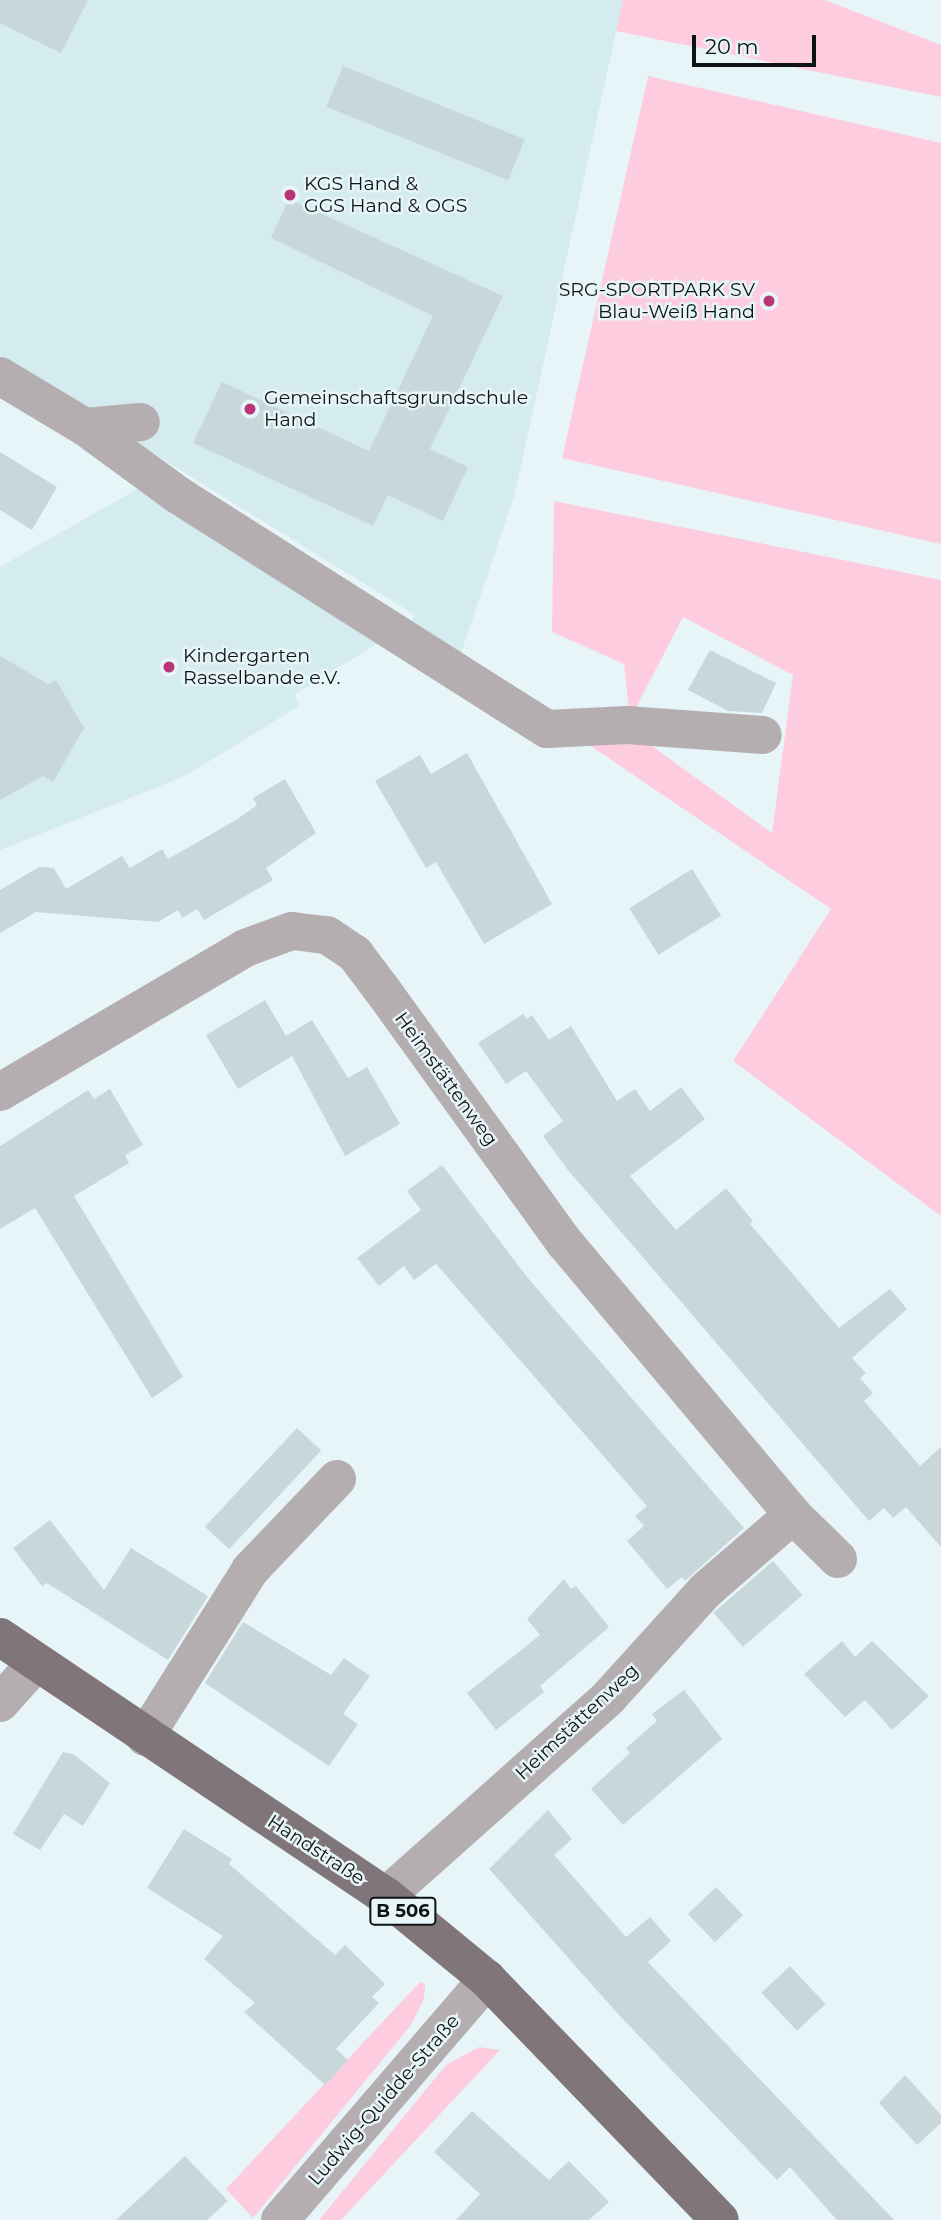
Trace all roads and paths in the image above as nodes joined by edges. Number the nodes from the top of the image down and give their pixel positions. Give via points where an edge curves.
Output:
1 (0, 376) edge
2 (141, 422) dead end
3 (85, 427) junction
4 (763, 735) dead end
5 (0, 1092) edge
6 (337, 1479) dead end
7 (793, 1515) junction
8 (838, 1559) dead end
9 (0, 1637) edge
10 (36, 1664) junction
11 (0, 1703) edge
12 (145, 1737) junction
13 (386, 1896) junction
14 (487, 1979) junction
15 (280, 2220) edge
16 (720, 2220) edge

1 - 3 street
2 - 3 street
3 - 4 street via 178,495 547,729 627,725
5 - 7 street, Heimstättenweg via 245,948 292,931 327,935 355,954 565,1243
6 - 12 street via 250,1570
7 - 8 street, Heimstättenweg
7 - 13 street, Heimstättenweg via 706,1590 609,1697
9 - 10 main road, Handstraße / B 506
10 - 11 street
10 - 12 main road, Handstraße / B 506
12 - 13 main road, Handstraße / B 506
13 - 14 main road, Handstraße / B 506
14 - 15 street, Ludwig-Quidde-Straße
14 - 16 main road, Handstraße / B 506

